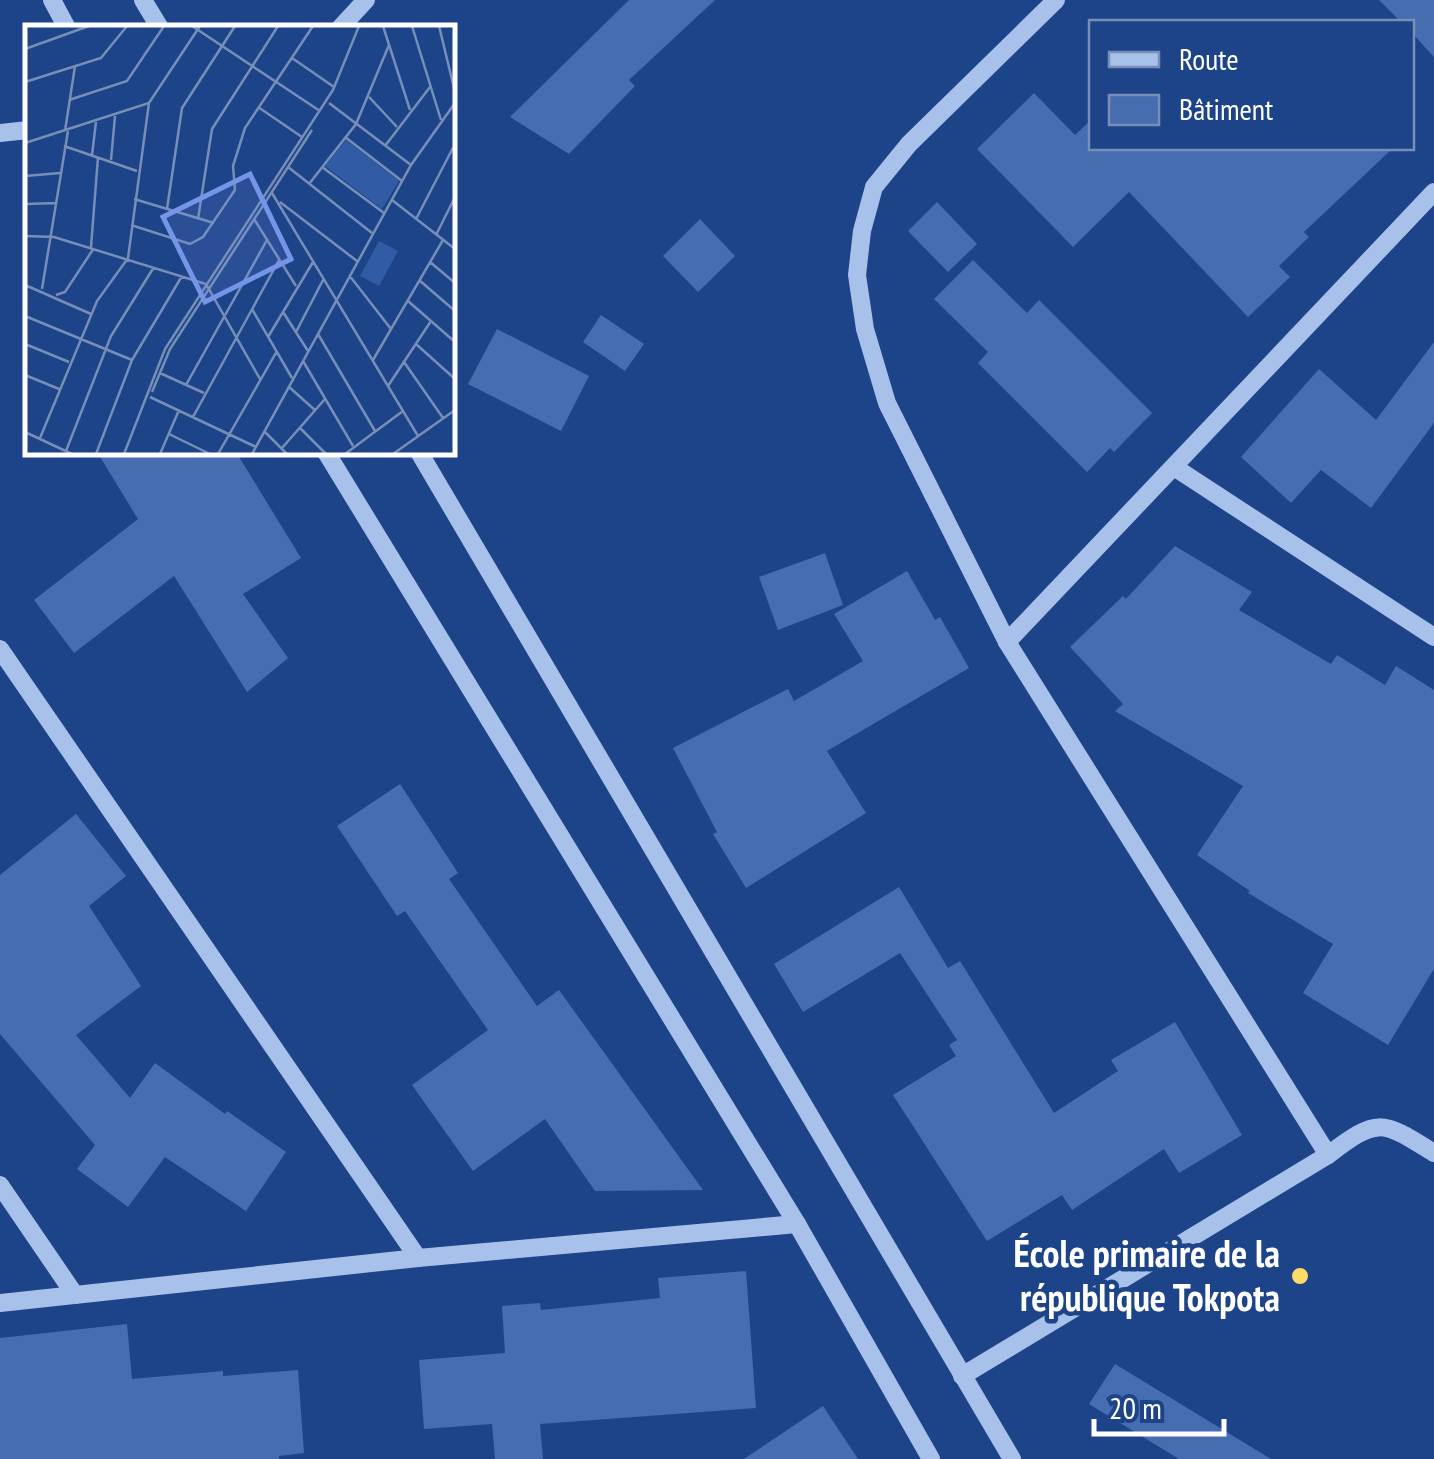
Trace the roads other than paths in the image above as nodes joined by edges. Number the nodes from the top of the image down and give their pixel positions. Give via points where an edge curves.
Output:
1 (52, 0) edge
2 (143, 0) edge
3 (366, 0) edge
4 (1056, 0) edge
5 (65, 25) edge
6 (158, 25) edge
7 (343, 25) edge
8 (25, 130) edge
9 (0, 133) edge
10 (1434, 192) edge
11 (328, 455) edge
12 (421, 455) edge
13 (1174, 467) junction
14 (1434, 636) edge
15 (1007, 642) junction
16 (0, 648) edge
17 (1434, 1152) edge
18 (1328, 1155) junction
19 (0, 1186) edge
20 (797, 1224) junction
21 (418, 1258) junction
22 (74, 1295) junction
23 (0, 1303) edge
24 (962, 1376) junction
25 (931, 1459) edge
26 (1012, 1459) edge

1 - 5 street
2 - 6 street
3 - 7 street
4 - 15 street via 874,187 857,275 887,402
8 - 9 street
10 - 13 street
11 - 20 street
12 - 24 street
13 - 14 street
13 - 15 street
15 - 18 street
16 - 21 street
17 - 18 street via 1384,1126 1361,1130
18 - 24 street
19 - 22 street
20 - 21 street
20 - 25 street
21 - 22 street
22 - 23 street
24 - 26 street

